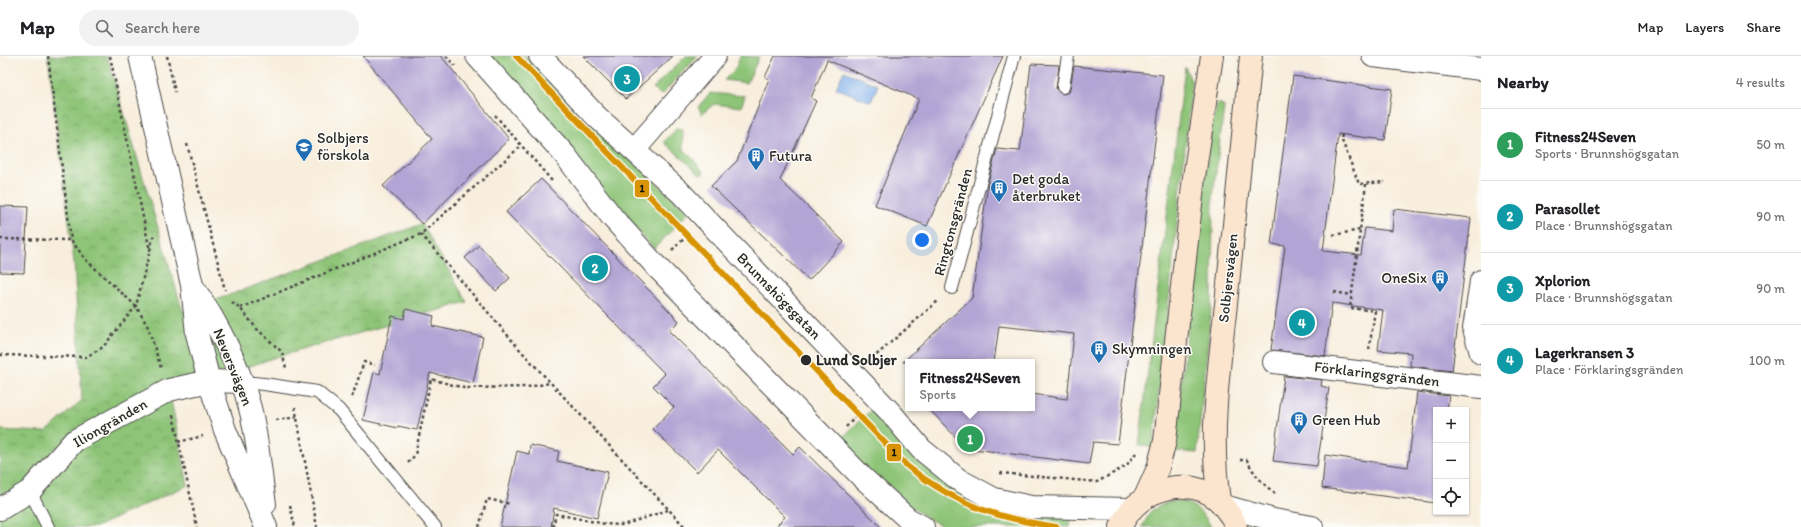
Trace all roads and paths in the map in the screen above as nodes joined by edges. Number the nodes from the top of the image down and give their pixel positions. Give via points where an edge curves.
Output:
1 (48, 56) edge
2 (110, 56) edge
3 (140, 56) edge
4 (167, 56) edge
5 (477, 56) edge
6 (540, 56) edge
7 (715, 56) edge
8 (1014, 56) edge
9 (1068, 56) edge
10 (1212, 56) edge
11 (1251, 56) edge
12 (1373, 56) edge
13 (1481, 69) edge
14 (1063, 87) dead end
15 (175, 93) dead end
16 (1342, 134) dead end
17 (185, 137) dead end
18 (521, 146) dead end
19 (635, 150) junction
20 (1385, 182) dead end
21 (1366, 184) junction
22 (705, 219) junction
23 (153, 228) dead end
24 (1360, 230) junction
25 (421, 234) junction
26 (1333, 235) dead end
27 (0, 239) edge
28 (71, 240) junction
29 (150, 253) junction
30 (656, 266) junction
31 (1481, 281) edge
32 (192, 285) junction
33 (952, 288) joint
34 (226, 291) dead end
35 (1334, 292) dead end
36 (1352, 295) junction
37 (228, 299) dead end
38 (136, 306) junction
39 (240, 308) junction
40 (1481, 352) edge
41 (0, 355) edge
42 (869, 362) dead end
43 (1274, 362) dead end
44 (375, 365) dead end
45 (1366, 373) junction
46 (209, 381) junction
47 (242, 382) junction
48 (550, 382) junction
49 (290, 387) junction
50 (1481, 387) edge
51 (169, 390) junction
52 (876, 397) junction
53 (346, 418) junction
54 (830, 444) junction
55 (1138, 451) dead end
56 (995, 471) dead end
57 (395, 477) junction
58 (30, 491) junction
59 (1222, 503) junction
60 (510, 504) dead end
61 (0, 509) edge
62 (668, 510) junction
63 (1133, 510) edge
64 (48, 527) edge
65 (198, 527) edge
66 (267, 527) edge
67 (317, 527) edge
68 (435, 527) edge
69 (479, 527) edge
70 (553, 527) edge
71 (685, 527) edge
72 (923, 527) edge
73 (1236, 527) edge
74 (1312, 527) edge

1 - 28 path
2 - 29 path
3 - 32 street, Neversvägen
4 - 15 path
5 - 30 street via 565,156 612,217
6 - 19 street, Brunnshögsgatan via 596,116
7 - 19 street
8 - 33 lane, Ringtonsgränden
9 - 14 lane
10 - 63 main road via 1194,177 1165,441 1158,468
11 - 59 main road, Solbjersvägen via 1221,347 1216,423 1214,460
12 - 13 street
16 - 21 path via 1341,138 1359,184
17 - 34 path
18 - 25 path
19 - 22 street, Brunnshögsgatan
20 - 21 path
21 - 24 path
22 - 30 path
22 - 52 street, Brunnshögsgatan
23 - 29 path via 155,236
24 - 26 path
24 - 36 path
25 - 39 path
25 - 48 path
27 - 28 path
28 - 38 path via 86,260
29 - 38 path
30 - 54 street
31 - 40 street via 1474,329
32 - 46 street, Neversvägen via 197,334
32 - 47 street, Neversvägen via 220,330
33 - 42 path, Ringtonsgränden
35 - 36 path
36 - 45 path via 1350,308 1375,311
37 - 39 path
38 - 41 path via 103,347 86,357
38 - 51 path via 148,327
39 - 49 path via 257,330 282,352
43 - 45 street, Förklaringsgränden
44 - 53 path via 364,362
45 - 50 street, Förklaringsgränden
46 - 47 street, Iliongränden
46 - 51 street, Iliongränden
46 - 66 street, Neversvägen via 225,430
47 - 49 lane
47 - 66 street, Neversvägen via 254,424
48 - 57 path via 528,387 464,388 431,379 415,455
48 - 62 path
49 - 53 lane via 317,392
49 - 67 path via 298,417
51 - 58 street, Iliongränden via 74,441
51 - 65 path
52 - 54 path
52 - 63 street, Brunnshögsgatan via 921,449 959,480 994,499 1031,507
53 - 57 lane
54 - 72 street via 908,519
55 - 56 path via 1126,466 1097,482 1002,474
57 - 68 lane
58 - 61 street, Iliongränden
58 - 64 lane
59 - 63 main road via 1199,490 1184,486 1167,487
59 - 73 main road, Solbjersvägen
59 - 74 street via 1274,520
60 - 69 path via 487,499
62 - 70 path via 623,525 556,514
62 - 71 path

